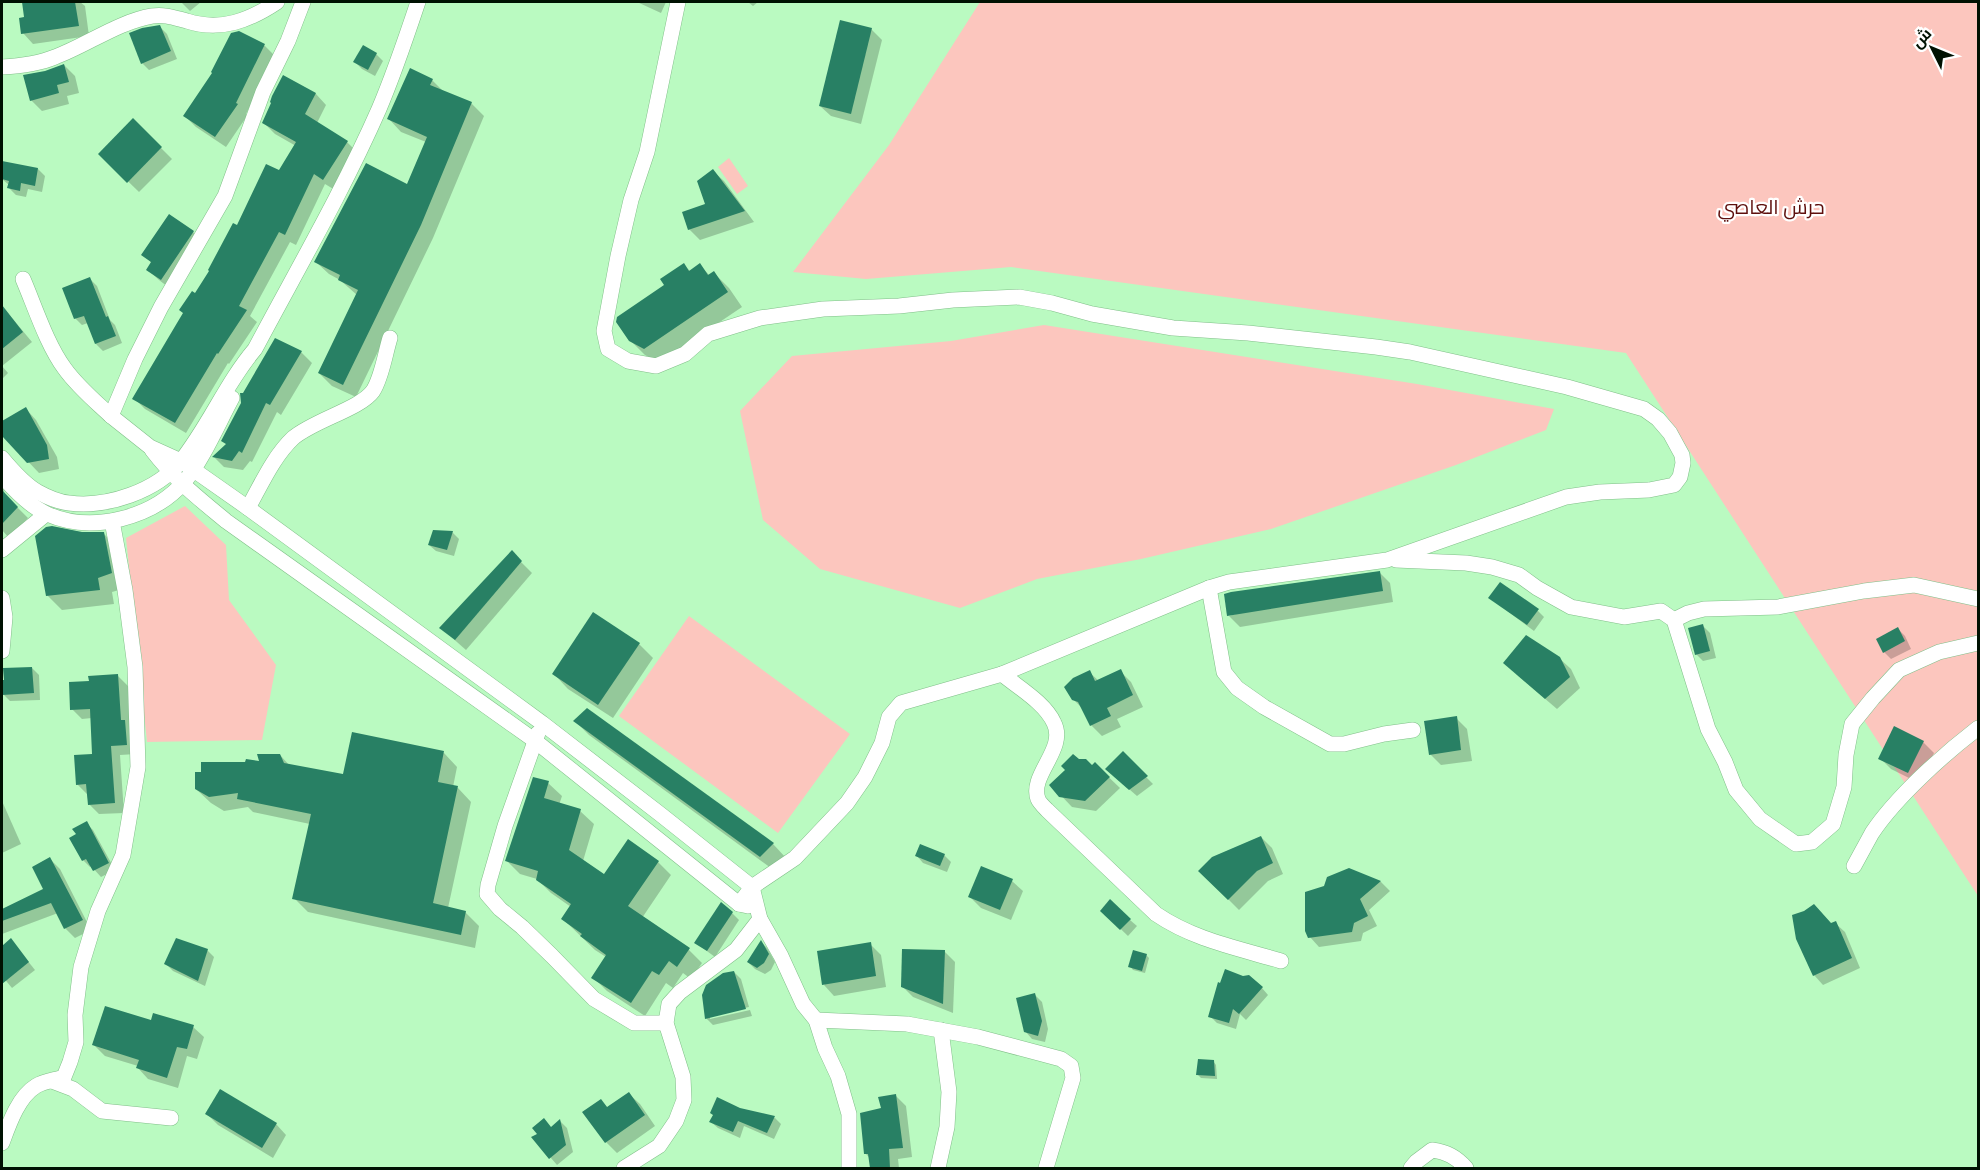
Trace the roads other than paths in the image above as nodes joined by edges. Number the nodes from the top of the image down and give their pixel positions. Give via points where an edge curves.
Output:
1 (277, 2) edge
2 (303, 2) edge
3 (418, 2) edge
4 (678, 2) edge
5 (2, 67) edge
6 (23, 279) dead end
7 (390, 338) dead end
8 (111, 416) junction
9 (150, 447) junction
10 (2, 458) edge
11 (187, 466) junction
12 (169, 472) junction
13 (2, 476) edge
14 (182, 484) junction
15 (248, 508) junction
16 (46, 514) junction
17 (112, 521) junction
18 (2, 550) edge
19 (1387, 560) junction
20 (1209, 588) junction
21 (2, 598) edge
22 (1978, 598) edge
23 (1674, 620) junction
24 (1978, 643) edge
25 (2, 651) edge
26 (1002, 674) junction
27 (542, 723) junction
28 (1978, 728) edge
29 (1413, 730) dead end
30 (534, 740) junction
31 (660, 814) junction
32 (649, 831) junction
33 (1854, 866) dead end
34 (752, 887) junction
35 (739, 904) junction
36 (759, 914) junction
37 (1281, 961) dead end
38 (816, 1020) junction
39 (666, 1023) junction
40 (941, 1030) junction
41 (52, 1081) junction
42 (171, 1118) dead end
43 (2, 1143) edge
44 (624, 1168) edge
45 (849, 1168) edge
46 (938, 1168) edge
47 (1047, 1168) edge
48 (1411, 1168) edge
49 (1466, 1168) edge

1 - 5 street via 225,26 152,16 54,58
2 - 8 street via 263,92 225,196 161,307
3 - 11 street via 378,110 339,190 255,349
4 - 19 street via 647,152 618,256 604,331 608,349 628,361 656,366 685,354 708,334 760,318 823,309 1019,297 1173,328 1387,349 1556,385 1644,409 1658,418 1678,446 1683,463 1674,485 1566,497
6 - 8 street via 64,368
7 - 15 street via 373,390 359,402 293,438 281,451
8 - 9 street
9 - 11 street
9 - 12 street
10 - 12 street via 36,491 67,503 121,498
11 - 12 street
11 - 14 street
11 - 15 street
12 - 14 street
13 - 16 street
14 - 17 street via 162,502
14 - 30 street via 226,521
15 - 27 street
16 - 17 street via 78,521
16 - 18 street
17 - 41 street via 135,667 138,767 123,855 98,911 81,967 76,1042 64,1077
19 - 20 street
19 - 23 street via 1492,567 1519,575 1570,607 1623,617 1661,611
20 - 26 street
20 - 29 street via 1224,672 1237,688 1264,707 1330,744
21 - 25 street
22 - 23 street via 1914,585 1778,607 1704,609
23 - 24 street via 1708,729 1736,789 1760,819 1796,844 1812,842 1833,824 1844,787 1852,723 1873,698 1899,670 1939,652
26 - 34 street via 901,703 889,717 882,743 847,803 795,858
26 - 37 street via 1042,707 1055,724 1055,743 1036,785 1038,799 1047,810 1156,914 1174,926 1201,938
27 - 30 street
27 - 31 street
28 - 33 street via 1899,800 1873,832
30 - 32 street
30 - 39 street via 487,894 594,999 634,1023
31 - 32 street
31 - 34 street
32 - 35 street
34 - 35 street
34 - 36 street
35 - 36 street
36 - 38 street via 803,1004
36 - 39 street via 736,950 669,1004
38 - 40 street via 907,1024
38 - 45 street via 849,1114
39 - 44 street via 683,1077 684,1100 676,1121 658,1146
40 - 46 street via 949,1092
40 - 47 street via 1042,1053 1071,1066 1073,1078
41 - 42 street via 73,1089 102,1111
41 - 43 street via 38,1084 28,1092 12,1116
48 - 49 street via 1432,1150 1451,1155

